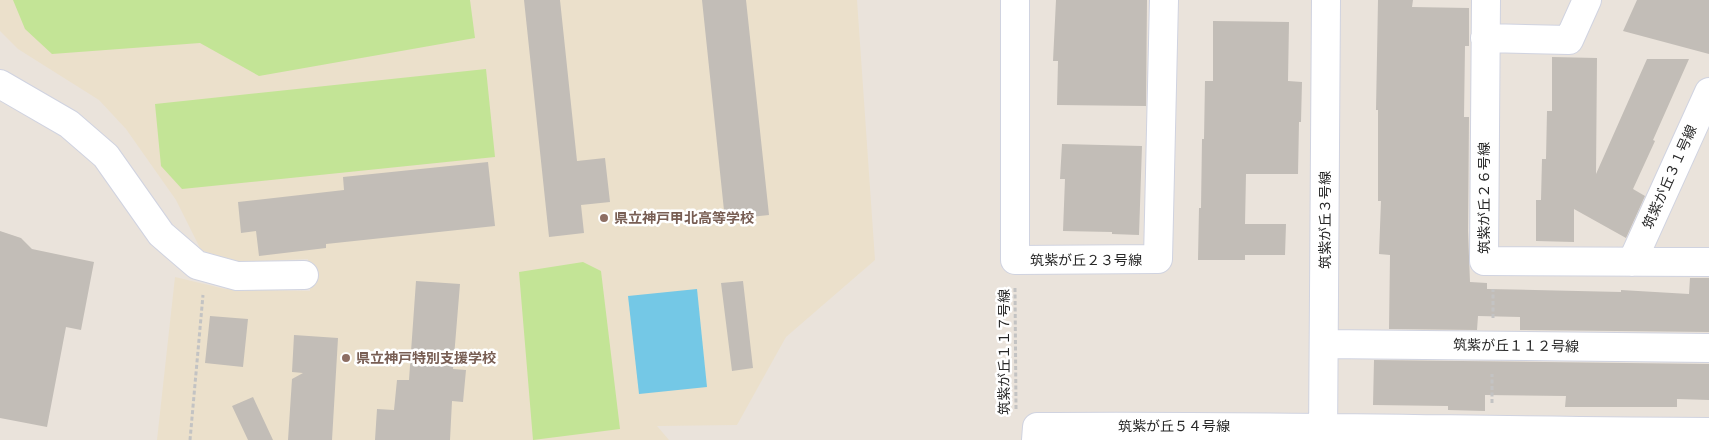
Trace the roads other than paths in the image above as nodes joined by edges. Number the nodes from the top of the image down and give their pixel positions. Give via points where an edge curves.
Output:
1 (1015, 0) edge
2 (1164, 0) edge
3 (1326, 0) edge
4 (1486, 0) edge
5 (1587, 0) edge
6 (1485, 38) junction
7 (0, 84) edge
8 (1709, 92) edge
9 (1632, 262) junction
10 (1709, 262) edge
11 (304, 275) dead end
12 (1324, 344) junction
13 (1709, 348) edge
14 (1709, 432) edge
15 (1037, 433) edge
16 (1174, 433) edge
17 (1323, 434) edge
18 (1484, 436) edge
19 (1627, 436) edge

1 - 2 street, 筑紫が丘２３号線 via 1015,260 1158,259
3 - 12 street, 筑紫が丘３号線
4 - 6 street, 筑紫が丘２６号線
5 - 6 street via 1569,40
6 - 9 street, 筑紫が丘２６号線 via 1484,261
7 - 11 street via 69,124 106,156 161,234 196,265 236,276
8 - 9 street, 筑紫が丘３１号線
9 - 10 street, 筑紫が丘２６号線
12 - 13 street, 筑紫が丘１１２号線
12 - 17 street, 筑紫が丘３号線
14 - 19 street, 筑紫が丘５４号線
15 - 16 street, 筑紫が丘５４号線
16 - 17 street, 筑紫が丘５４号線
17 - 18 street, 筑紫が丘５４号線
18 - 19 street, 筑紫が丘５４号線

